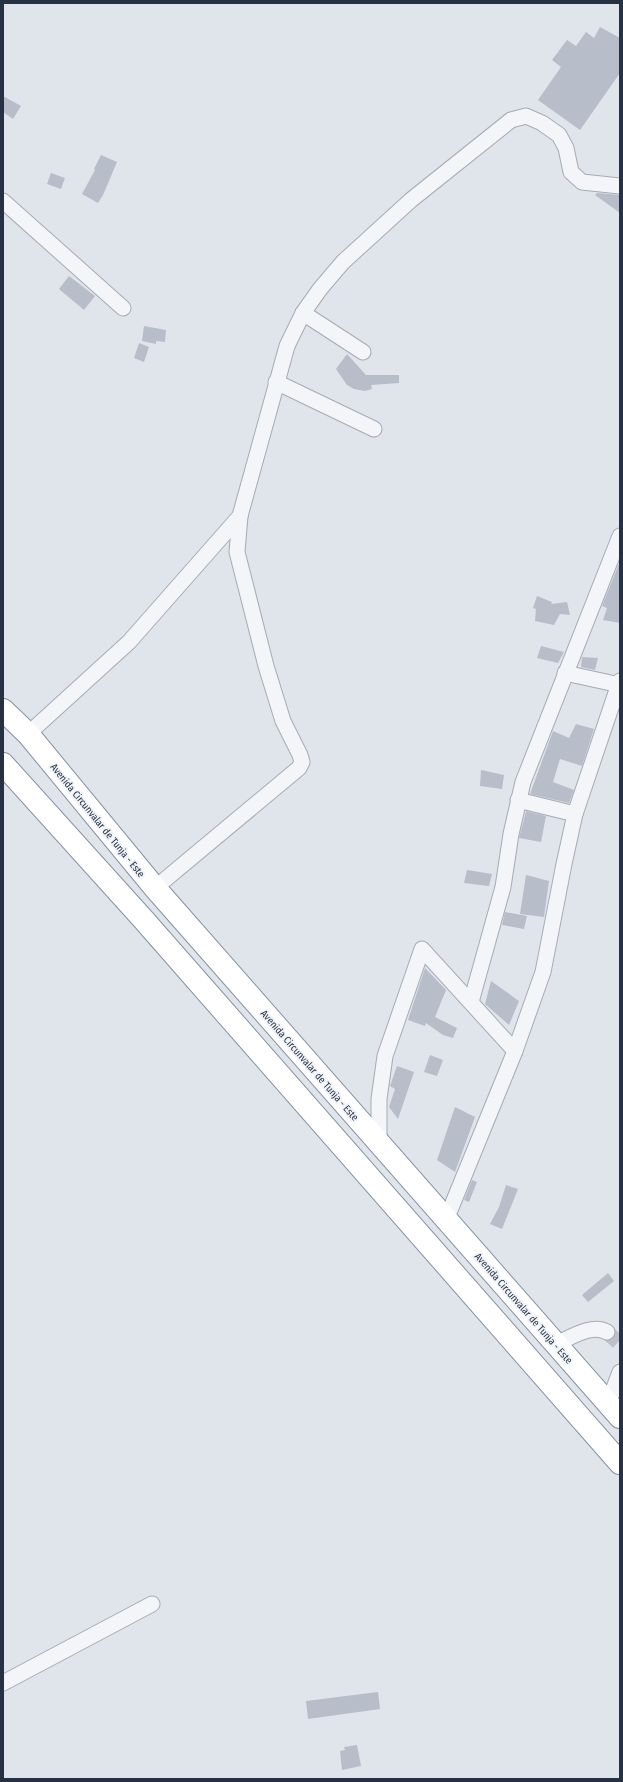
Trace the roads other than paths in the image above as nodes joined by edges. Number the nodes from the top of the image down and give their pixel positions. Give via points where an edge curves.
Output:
1 (620, 186) edge
2 (3, 201) edge
3 (123, 308) dead end
4 (302, 313) junction
5 (363, 352) dead end
6 (276, 382) junction
7 (374, 429) dead end
8 (240, 516) junction
9 (620, 536) edge
10 (565, 673) junction
11 (619, 684) edge
12 (3, 710) edge
13 (28, 734) junction
14 (3, 764) edge
15 (518, 800) junction
16 (575, 814) junction
17 (154, 888) junction
18 (470, 1002) junction
19 (515, 1051) junction
20 (378, 1143) junction
21 (446, 1220) junction
22 (607, 1332) tunnel mouth
23 (556, 1344) junction
24 (620, 1372) edge
25 (614, 1411) edge
26 (620, 1463) edge
27 (152, 1604) dead end
28 (3, 1684) edge

1 - 4 street via 582,182 571,172 566,148 559,135 526,116 510,120 411,200 349,257
2 - 3 street
4 - 5 street
4 - 6 street via 287,346
6 - 7 street
6 - 8 street
8 - 13 street via 129,642
8 - 17 street via 237,552 283,721 302,762 299,768
9 - 10 street
10 - 11 street
10 - 15 street
11 - 16 street
12 - 13 highway, Avenida Circunvalar de Tunja - Este
13 - 17 highway, Avenida Circunvalar de Tunja - Este
14 - 26 highway via 143,919
15 - 16 street
15 - 18 street via 503,887
16 - 19 street via 543,972
17 - 20 highway, Avenida Circunvalar de Tunja - Este
18 - 19 street
18 - 20 street via 422,949 385,1056 379,1099
19 - 21 street
20 - 21 highway, Avenida Circunvalar de Tunja - Este
21 - 23 highway, Avenida Circunvalar de Tunja - Este
22 - 23 street via 594,1328
23 - 25 highway, Avenida Circunvalar de Tunja - Este
24 - 25 street
27 - 28 street

